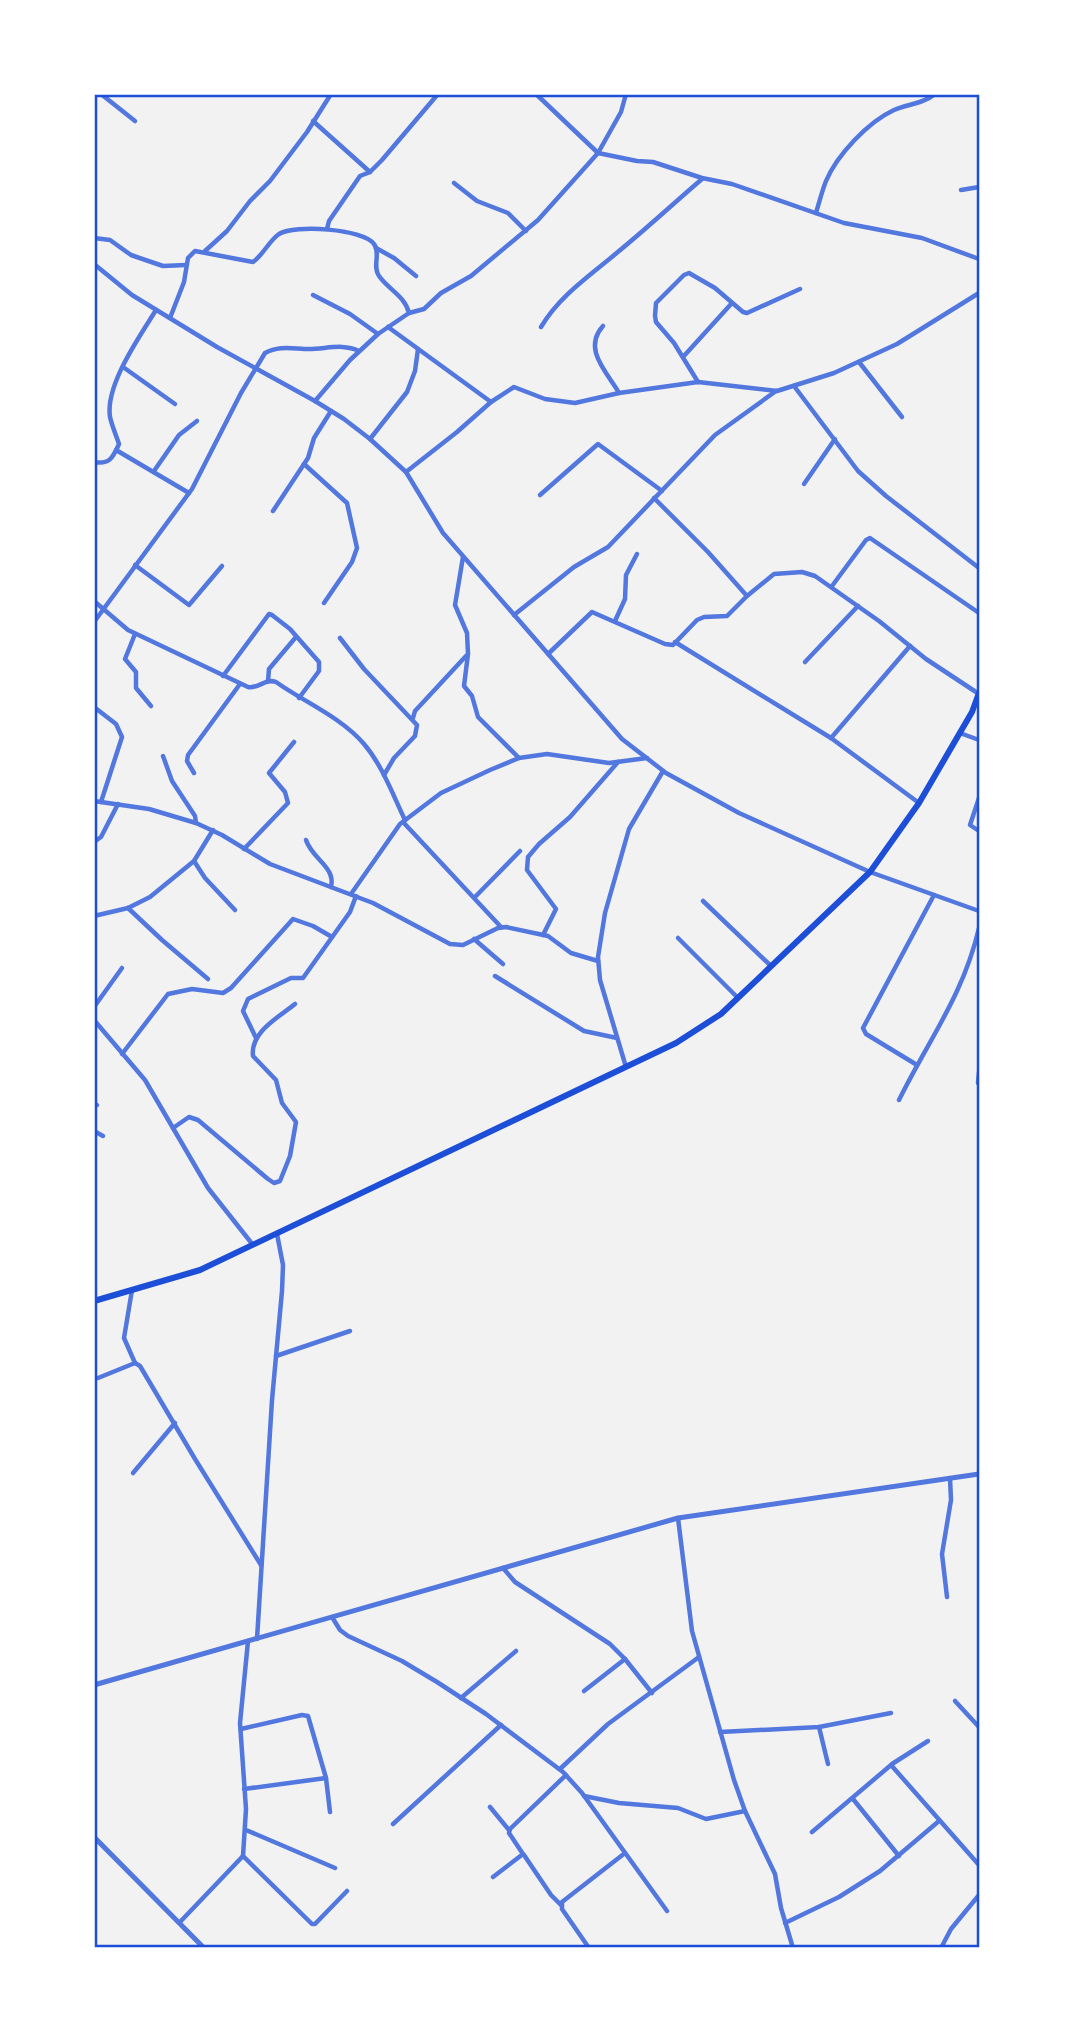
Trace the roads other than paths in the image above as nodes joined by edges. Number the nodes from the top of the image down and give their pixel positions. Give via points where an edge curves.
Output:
1 (101, 94) edge
2 (331, 94) edge
3 (438, 94) edge
4 (536, 94) edge
5 (626, 94) edge
6 (935, 94) edge
7 (135, 121) dead end
8 (313, 121) junction
9 (598, 153) junction
10 (370, 172) junction
11 (702, 178) junction
12 (454, 183) dead end
13 (979, 187) edge
14 (961, 190) dead end
15 (816, 213) junction
16 (327, 229) junction
17 (526, 231) junction
18 (94, 238) edge
19 (376, 248) junction
20 (204, 251) junction
21 (979, 258) edge
22 (94, 264) edge
23 (186, 265) junction
24 (416, 276) dead end
25 (800, 289) dead end
26 (979, 293) edge
27 (313, 295) dead end
28 (732, 303) junction
29 (156, 310) junction
30 (409, 313) junction
31 (170, 318) junction
32 (603, 326) dead end
33 (388, 327) junction
34 (541, 327) dead end
35 (378, 334) junction
36 (418, 349) junction
37 (359, 351) junction
38 (682, 357) junction
39 (859, 362) junction
40 (124, 367) junction
41 (257, 368) junction
42 (698, 382) junction
43 (794, 386) junction
44 (777, 391) junction
45 (619, 393) junction
46 (315, 401) junction
47 (491, 402) junction
48 (175, 404) dead end
49 (331, 411) junction
50 (902, 417) dead end
51 (197, 421) dead end
52 (370, 439) junction
53 (835, 439) junction
54 (116, 450) junction
55 (94, 462) edge
56 (304, 464) junction
57 (154, 471) junction
58 (406, 472) junction
59 (804, 484) dead end
60 (662, 491) junction
61 (189, 493) junction
62 (540, 495) dead end
63 (654, 498) junction
64 (273, 511) dead end
65 (637, 554) dead end
66 (463, 556) junction
67 (135, 565) junction
68 (222, 566) dead end
69 (979, 568) edge
70 (832, 586) junction
71 (747, 596) junction
72 (94, 601) edge
73 (324, 603) dead end
74 (858, 606) junction
75 (104, 609) junction
76 (979, 613) edge
77 (514, 615) junction
78 (94, 621) edge
79 (615, 621) junction
80 (135, 634) junction
81 (296, 637) junction
82 (340, 638) dead end
83 (675, 642) junction
84 (910, 646) junction
85 (468, 654) junction
86 (548, 654) junction
87 (805, 662) dead end
88 (223, 676) junction
89 (268, 681) junction
90 (240, 684) junction
91 (979, 694) edge
92 (299, 698) junction
93 (151, 706) dead end
94 (94, 707) edge
95 (413, 719) junction
96 (960, 733) junction
97 (831, 738) junction
98 (979, 740) edge
99 (293, 742) dead end
100 (163, 756) dead end
101 (519, 758) junction
102 (647, 758) junction
103 (618, 762) junction
104 (663, 771) junction
105 (194, 773) dead end
106 (384, 776) junction
107 (979, 798) edge
108 (98, 802) edge
109 (919, 803) junction
110 (118, 804) junction
111 (404, 821) junction
112 (195, 823) junction
113 (213, 830) junction
114 (979, 831) edge
115 (306, 840) dead end
116 (94, 842) edge
117 (244, 849) junction
118 (520, 851) dead end
119 (194, 861) junction
120 (870, 872) junction
121 (331, 887) junction
122 (354, 895) junction
123 (934, 895) junction
124 (475, 897) junction
125 (703, 901) dead end
126 (128, 908) junction
127 (234, 910) dead end
128 (979, 911) edge
129 (94, 916) edge
130 (502, 928) junction
131 (979, 928) edge
132 (543, 935) junction
133 (332, 937) junction
134 (678, 938) dead end
135 (474, 939) junction
136 (598, 961) junction
137 (503, 964) dead end
138 (771, 966) junction
139 (122, 968) dead end
140 (495, 976) dead end
141 (208, 979) dead end
142 (738, 998) junction
143 (295, 1004) dead end
144 (94, 1007) edge
145 (94, 1020) edge
146 (97, 1026) edge
147 (256, 1038) junction
148 (618, 1038) junction
149 (122, 1054) junction
150 (917, 1065) junction
151 (626, 1067) junction
152 (979, 1072) edge
153 (978, 1083) dead end
154 (900, 1100) dead end
155 (173, 1128) junction
156 (94, 1131) edge
157 (103, 1136) dead end
158 (276, 1234) junction
159 (253, 1245) junction
160 (132, 1290) junction
161 (94, 1301) edge
162 (350, 1331) dead end
163 (276, 1356) junction
164 (135, 1363) junction
165 (98, 1378) dead end
166 (175, 1423) junction
167 (133, 1473) dead end
168 (979, 1474) edge
169 (950, 1478) junction
170 (678, 1518) junction
171 (261, 1566) junction
172 (503, 1568) junction
173 (947, 1597) dead end
174 (332, 1617) junction
175 (257, 1639) junction
176 (248, 1641) junction
177 (516, 1651) dead end
178 (699, 1657) junction
179 (625, 1659) junction
180 (94, 1685) edge
181 (584, 1691) dead end
182 (652, 1693) junction
183 (461, 1698) junction
184 (956, 1701) dead end
185 (891, 1713) dead end
186 (502, 1725) junction
187 (819, 1727) junction
188 (979, 1727) edge
189 (241, 1729) junction
190 (720, 1732) junction
191 (928, 1741) dead end
192 (828, 1764) dead end
193 (891, 1765) junction
194 (560, 1769) junction
195 (566, 1775) junction
196 (326, 1778) junction
197 (244, 1789) junction
198 (584, 1796) junction
199 (853, 1799) junction
200 (490, 1807) dead end
201 (745, 1811) junction
202 (330, 1812) dead end
203 (939, 1821) junction
204 (393, 1824) dead end
205 (246, 1829) junction
206 (509, 1831) junction
207 (812, 1832) dead end
208 (94, 1837) edge
209 (625, 1853) junction
210 (523, 1854) junction
211 (243, 1856) junction
212 (899, 1856) junction
213 (979, 1865) edge
214 (335, 1868) dead end
215 (493, 1877) dead end
216 (347, 1891) dead end
217 (979, 1895) edge
218 (561, 1905) junction
219 (667, 1911) dead end
220 (180, 1922) junction
221 (785, 1923) junction
222 (204, 1948) edge
223 (589, 1948) edge
224 (793, 1948) edge
225 (941, 1948) edge

1 - 7 street
2 - 8 street
3 - 10 street
4 - 9 street
5 - 9 street
6 - 15 street via 885,115 855,139 827,179
8 - 10 street
8 - 20 street via 265,187
9 - 11 street via 653,162
9 - 17 street
10 - 16 street via 360,176
11 - 15 street
11 - 34 street via 565,296
12 - 17 street via 477,201 509,213
13 - 14 street
15 - 21 street via 922,238
16 - 19 street via 358,236
16 - 20 street via 280,233 253,262
17 - 30 street via 424,309
18 - 23 street via 110,240 131,255 163,265
19 - 24 street
19 - 30 street via 378,275 405,301
20 - 23 street via 195,251
22 - 29 street
23 - 31 street
25 - 28 street via 747,313
26 - 39 street
27 - 35 street
28 - 38 street
28 - 38 street via 687,273 656,303 656,322
29 - 31 street
29 - 40 street
30 - 33 street
31 - 41 street
32 - 45 street via 595,337 594,354
33 - 35 street
33 - 36 street
35 - 37 street
36 - 47 street
36 - 52 street via 407,392
37 - 41 street via 280,347 265,352
37 - 46 street
38 - 42 street
39 - 43 street
39 - 50 street
40 - 48 street
40 - 54 street via 113,390 110,415 119,443
41 - 46 street
41 - 61 street
42 - 44 street
42 - 45 street
43 - 44 street
43 - 53 street
44 - 60 street via 715,435
45 - 47 street via 575,403 545,399 514,387
46 - 49 street
47 - 58 street
49 - 52 street
49 - 56 street
51 - 57 street via 179,435
52 - 58 street
53 - 59 street
53 - 69 street via 858,471
54 - 55 street via 106,464
54 - 57 street
56 - 64 street
56 - 73 street via 347,503 357,548
57 - 61 street
58 - 66 street via 443,533
60 - 62 street via 598,444
60 - 63 street
61 - 67 street
63 - 71 street
63 - 77 street via 608,547 574,567
65 - 79 street via 626,575 625,599
66 - 77 street
66 - 85 street via 455,605 467,633
67 - 68 street via 189,606
67 - 75 street
70 - 71 street via 802,572 786,572 774,575
70 - 74 street
70 - 76 street via 870,538
71 - 83 street via 727,616 697,620
72 - 75 street
74 - 84 street
74 - 87 street
75 - 78 street
75 - 80 street
77 - 86 street
79 - 83 street via 665,644
79 - 86 street via 592,612
80 - 88 street
80 - 93 street via 125,660 136,672 136,688
81 - 88 street via 269,614
81 - 89 street via 269,669
81 - 92 street via 320,666
82 - 95 street
83 - 97 street
84 - 91 street
84 - 97 street
85 - 95 street via 415,711
85 - 101 street via 464,685 478,716
86 - 102 street via 622,739
88 - 90 street
89 - 90 street via 256,688
89 - 92 street
90 - 105 street via 188,755
91 - 96 main road
92 - 106 street via 353,733
94 - 108 street via 116,724 122,737
95 - 106 street via 418,731
96 - 98 street
96 - 109 main road
97 - 109 street
99 - 117 street via 269,773 288,803
100 - 112 street
101 - 103 street via 547,754
101 - 111 street via 441,793
102 - 103 street
102 - 104 street
103 - 132 street via 528,857 527,870 556,909
104 - 120 street via 739,813
104 - 136 street via 629,829 605,913
106 - 111 street
107 - 114 street via 970,825
108 - 110 street
109 - 120 main road
110 - 112 street
110 - 116 street
111 - 122 street
111 - 124 street
112 - 113 street
113 - 117 street
113 - 119 street
115 - 121 street via 310,851 332,874
117 - 121 street
118 - 124 street
119 - 126 street via 150,897
119 - 127 street
120 - 123 street
120 - 138 main road
121 - 122 street
122 - 133 street via 350,912
122 - 135 street via 450,944 463,945
123 - 128 street
123 - 150 street via 863,1028
124 - 130 street
125 - 138 street
126 - 129 street
126 - 141 street
130 - 132 street
130 - 135 street
131 - 150 street via 973,957 952,1007
132 - 136 street via 572,953
133 - 147 street via 303,978 291,978 248,999 243,1011
133 - 149 street via 293,919 223,993 192,989 168,994
134 - 142 street
135 - 137 street
136 - 148 street
138 - 142 main road
139 - 144 street
140 - 148 street via 584,1031
142 - 151 main road via 676,1043
143 - 147 street
145 - 146 street
146 - 149 street
147 - 155 street via 253,1056 276,1080 282,1103 296,1122 280,1181 268,1179 198,1120 185,1119
148 - 151 street
149 - 155 street via 145,1080
150 - 154 street
151 - 158 main road
152 - 153 street
155 - 159 street via 208,1188
156 - 157 street
158 - 159 main road
158 - 163 street via 283,1265
159 - 160 main road via 200,1270
160 - 161 main road
160 - 164 street via 124,1338
162 - 163 street
163 - 171 street
164 - 165 street
164 - 166 street
166 - 167 street
166 - 171 street
168 - 169 street
169 - 170 street
169 - 173 street via 942,1554
170 - 172 street
170 - 178 street
171 - 175 street
172 - 174 street
172 - 179 street via 515,1582
174 - 175 street
174 - 183 street via 340,1630 357,1642 402,1661
175 - 176 street
176 - 180 street
176 - 189 street
177 - 183 street
178 - 182 street
178 - 190 street
179 - 181 street
179 - 182 street
182 - 194 street via 608,1724
183 - 186 street
184 - 188 street
185 - 187 street
186 - 194 street
186 - 204 street
187 - 190 street
187 - 192 street
189 - 196 street via 308,1716
189 - 197 street
190 - 201 street
191 - 193 street
193 - 199 street
193 - 203 street
194 - 195 street
195 - 198 street
195 - 206 street
196 - 197 street
196 - 202 street
197 - 205 street
198 - 201 street via 619,1804 678,1808 706,1819
198 - 209 street
199 - 207 street
199 - 212 street
200 - 206 street
201 - 221 street via 775,1874
203 - 212 street
203 - 213 street
205 - 211 street
205 - 214 street
206 - 210 street
208 - 220 street
209 - 218 street
209 - 219 street
210 - 215 street
210 - 218 street
211 - 216 street via 312,1924
211 - 220 street
212 - 221 street via 839,1897
217 - 225 street
218 - 223 street
220 - 222 street
221 - 224 street

